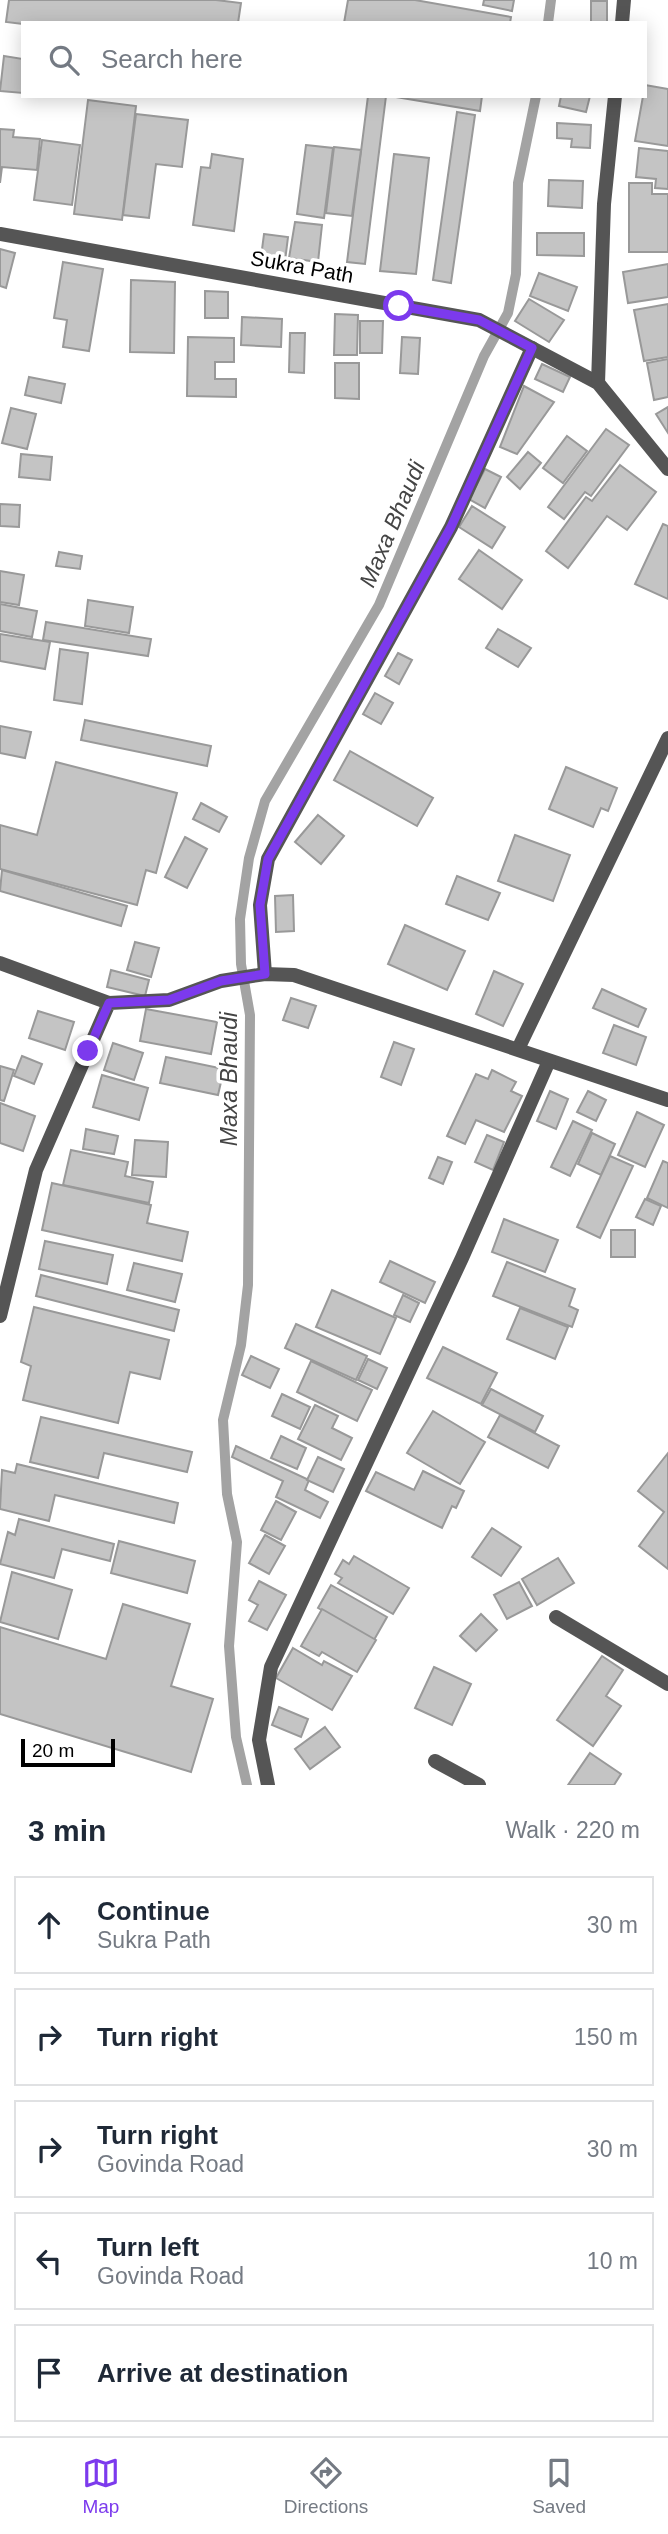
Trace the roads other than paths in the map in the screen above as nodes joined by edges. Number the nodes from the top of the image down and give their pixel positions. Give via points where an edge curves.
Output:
1 (624, 0) edge
2 (622, 21) edge
3 (615, 98) edge
4 (0, 234) edge
5 (526, 345) junction
6 (598, 383) junction
7 (668, 469) edge
8 (668, 738) edge
9 (0, 963) edge
10 (265, 974) junction
11 (109, 1003) junction
12 (518, 1049) junction
13 (549, 1061) junction
14 (668, 1100) edge
15 (0, 1316) edge
16 (556, 1618) dead end
17 (668, 1685) edge
18 (435, 1761) dead end
19 (268, 1785) edge
20 (479, 1785) edge

1 - 2 street
3 - 6 street via 604,204
4 - 5 street, Sukra Path via 479,320
5 - 6 street, Sukra Path
5 - 10 street via 451,527 268,859 260,905
6 - 7 street, Sukra Path
8 - 12 street
9 - 11 street
10 - 11 street via 221,981 169,1000
10 - 12 street via 294,975
11 - 15 street via 36,1170
12 - 13 street
13 - 14 street
13 - 19 street via 271,1667 259,1740
16 - 17 street
18 - 20 street

